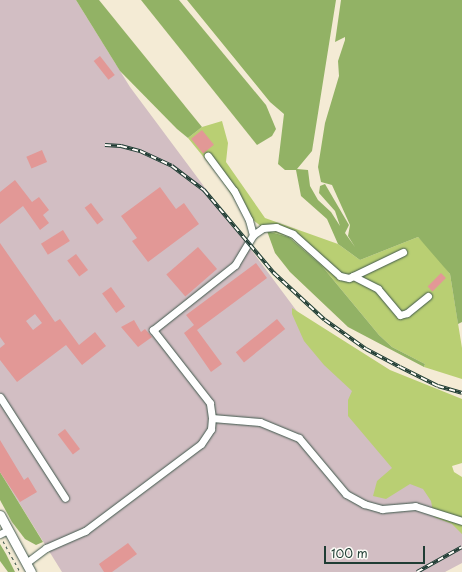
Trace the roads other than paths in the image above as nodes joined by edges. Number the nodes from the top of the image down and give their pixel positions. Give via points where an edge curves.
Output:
1 (208, 156) dead end
2 (253, 235) junction
3 (403, 252) dead end
4 (353, 276) junction
5 (428, 296) dead end
6 (0, 397) edge
7 (212, 418) junction
8 (65, 498) dead end
9 (0, 515) edge
10 (462, 521) edge
11 (3, 534) edge
12 (26, 563) junction
13 (31, 572) edge

1 - 2 lane via 234,191 249,220
2 - 4 lane via 263,228 276,227 293,234 340,276
2 - 7 lane via 235,265 153,330 210,403
3 - 4 lane
4 - 5 lane via 378,289 400,315 407,313
6 - 8 lane
7 - 10 lane via 260,422 299,438 346,494 364,504 382,509 415,506
7 - 12 lane via 210,429 201,444 85,531 46,548
9 - 11 main road
11 - 12 main road
12 - 13 main road

